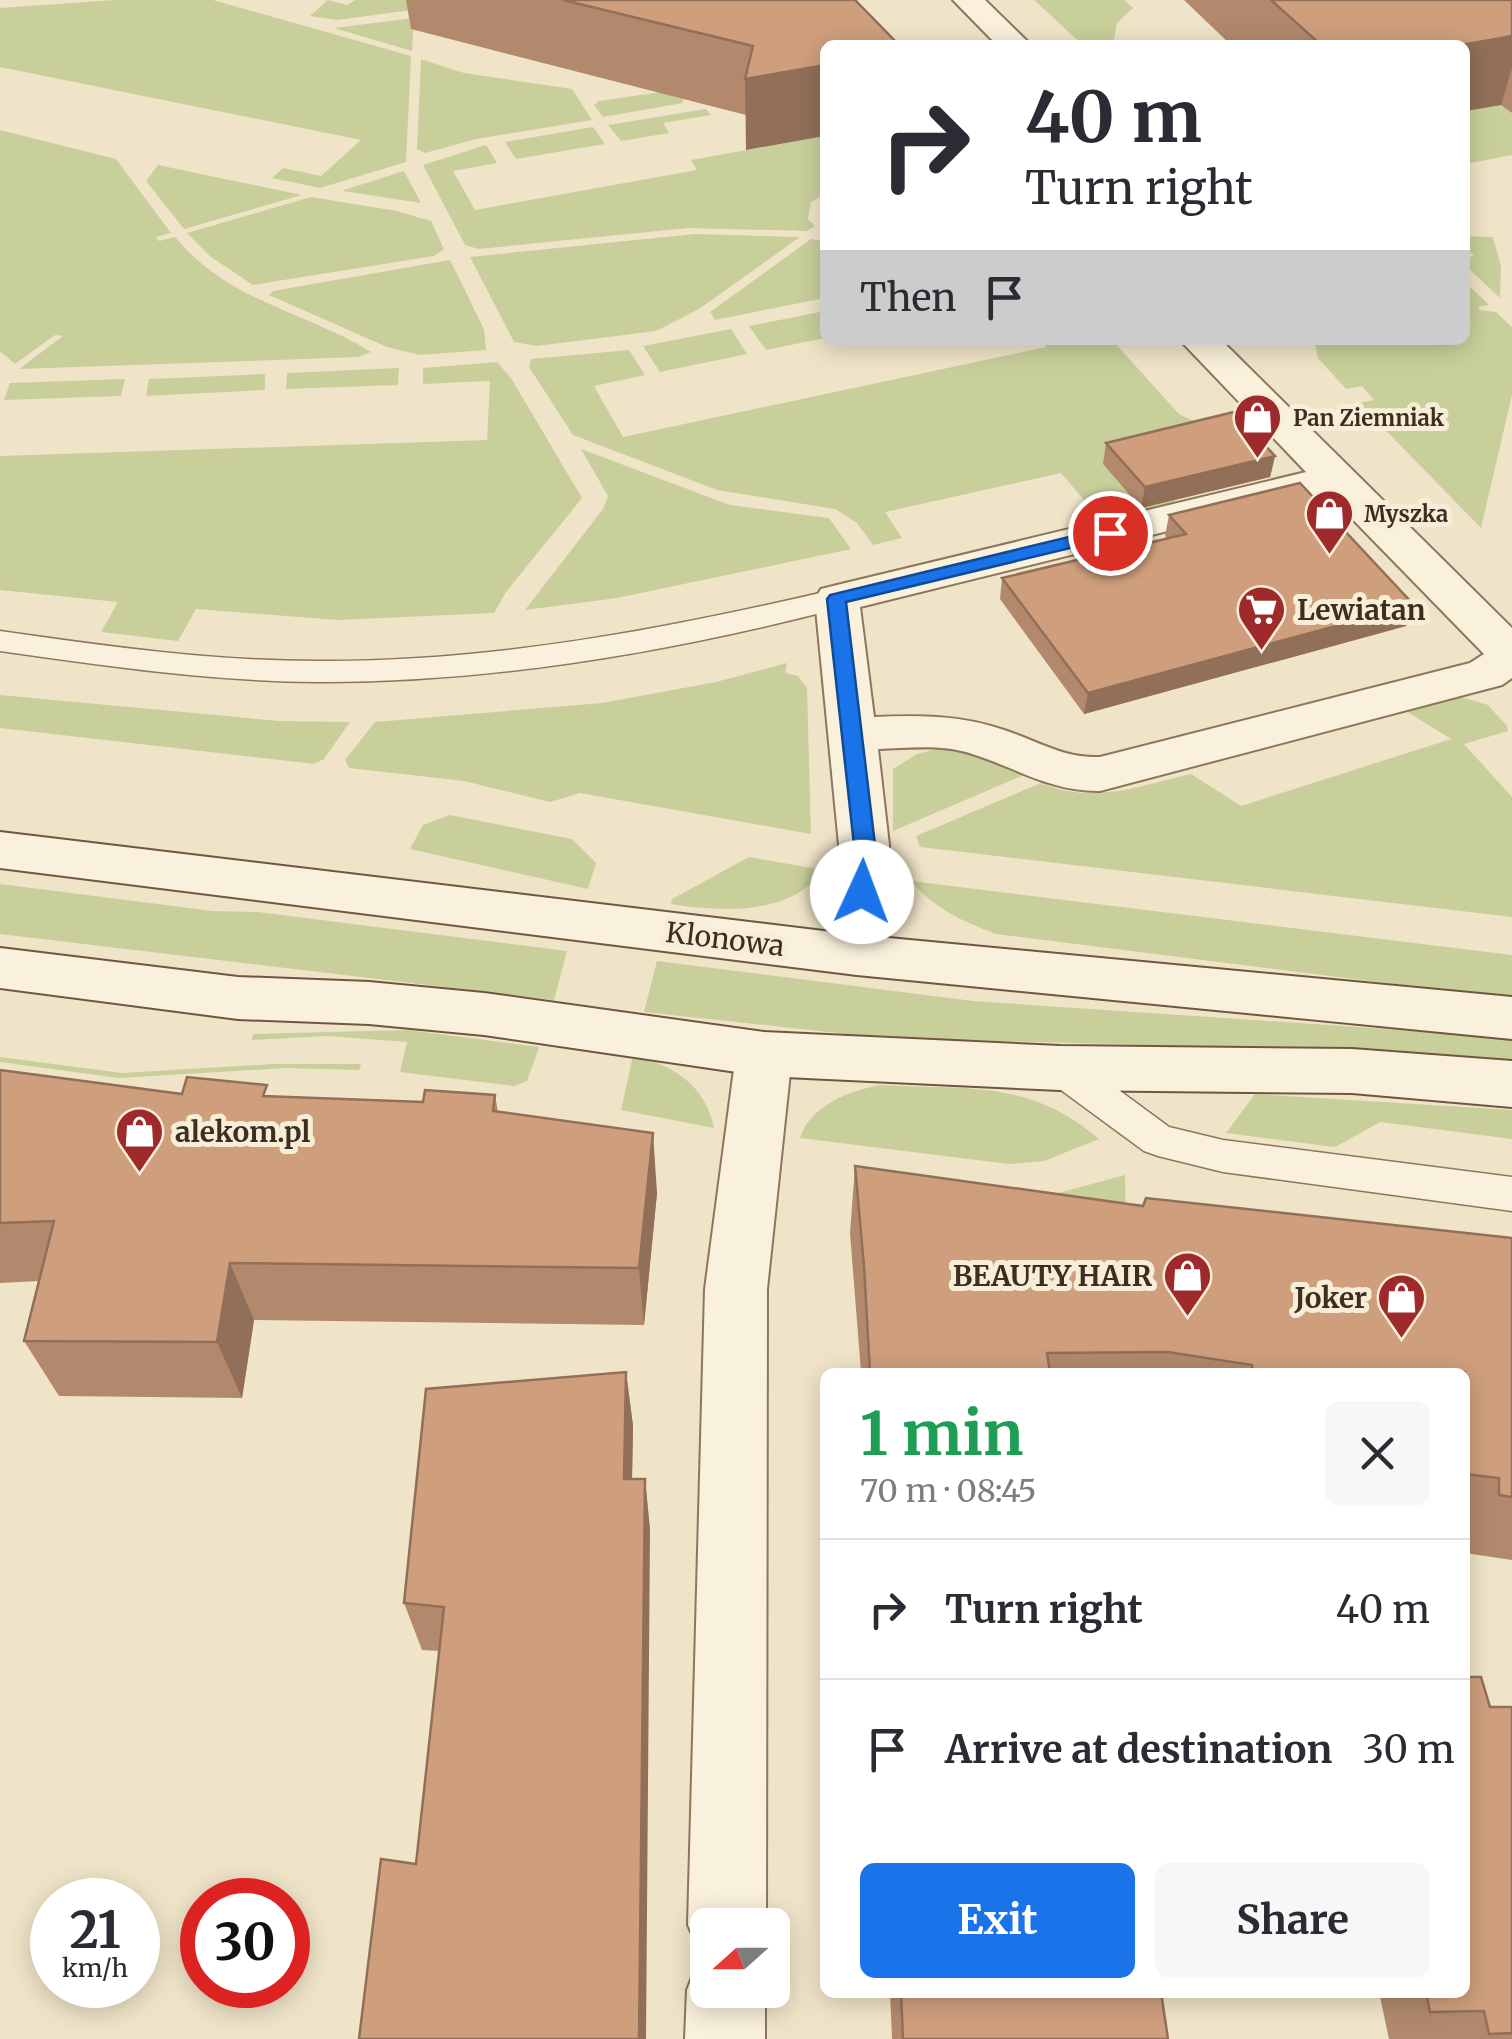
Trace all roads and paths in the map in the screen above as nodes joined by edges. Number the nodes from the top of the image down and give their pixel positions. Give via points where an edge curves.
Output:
1 (968, 0) edge
2 (1010, 40) edge
3 (1204, 345) edge
4 (1336, 477) junction
5 (836, 599) junction
6 (0, 641) edge
7 (1503, 662) edge
8 (854, 734) junction
9 (0, 850) edge
10 (857, 954) junction
11 (0, 968) edge
12 (1512, 1018) edge
13 (764, 1054) junction
14 (1060, 1068) junction
15 (1512, 1084) edge
16 (1512, 1194) edge
17 (727, 1908) edge
18 (726, 2008) edge
19 (726, 2039) edge

1 - 2 street
3 - 4 street
4 - 5 street
4 - 7 street
5 - 6 lane via 555,657 361,671 175,665
5 - 8 street
7 - 8 street via 1100,774 1051,771 972,736
8 - 10 street via 864,845
9 - 10 street, Klonowa
10 - 12 street, Klonowa
11 - 13 street via 238,998 484,1014
13 - 14 street
13 - 17 street via 736,1289
14 - 15 street via 1394,1073
14 - 16 lane via 1158,1140 1223,1156
18 - 19 street

